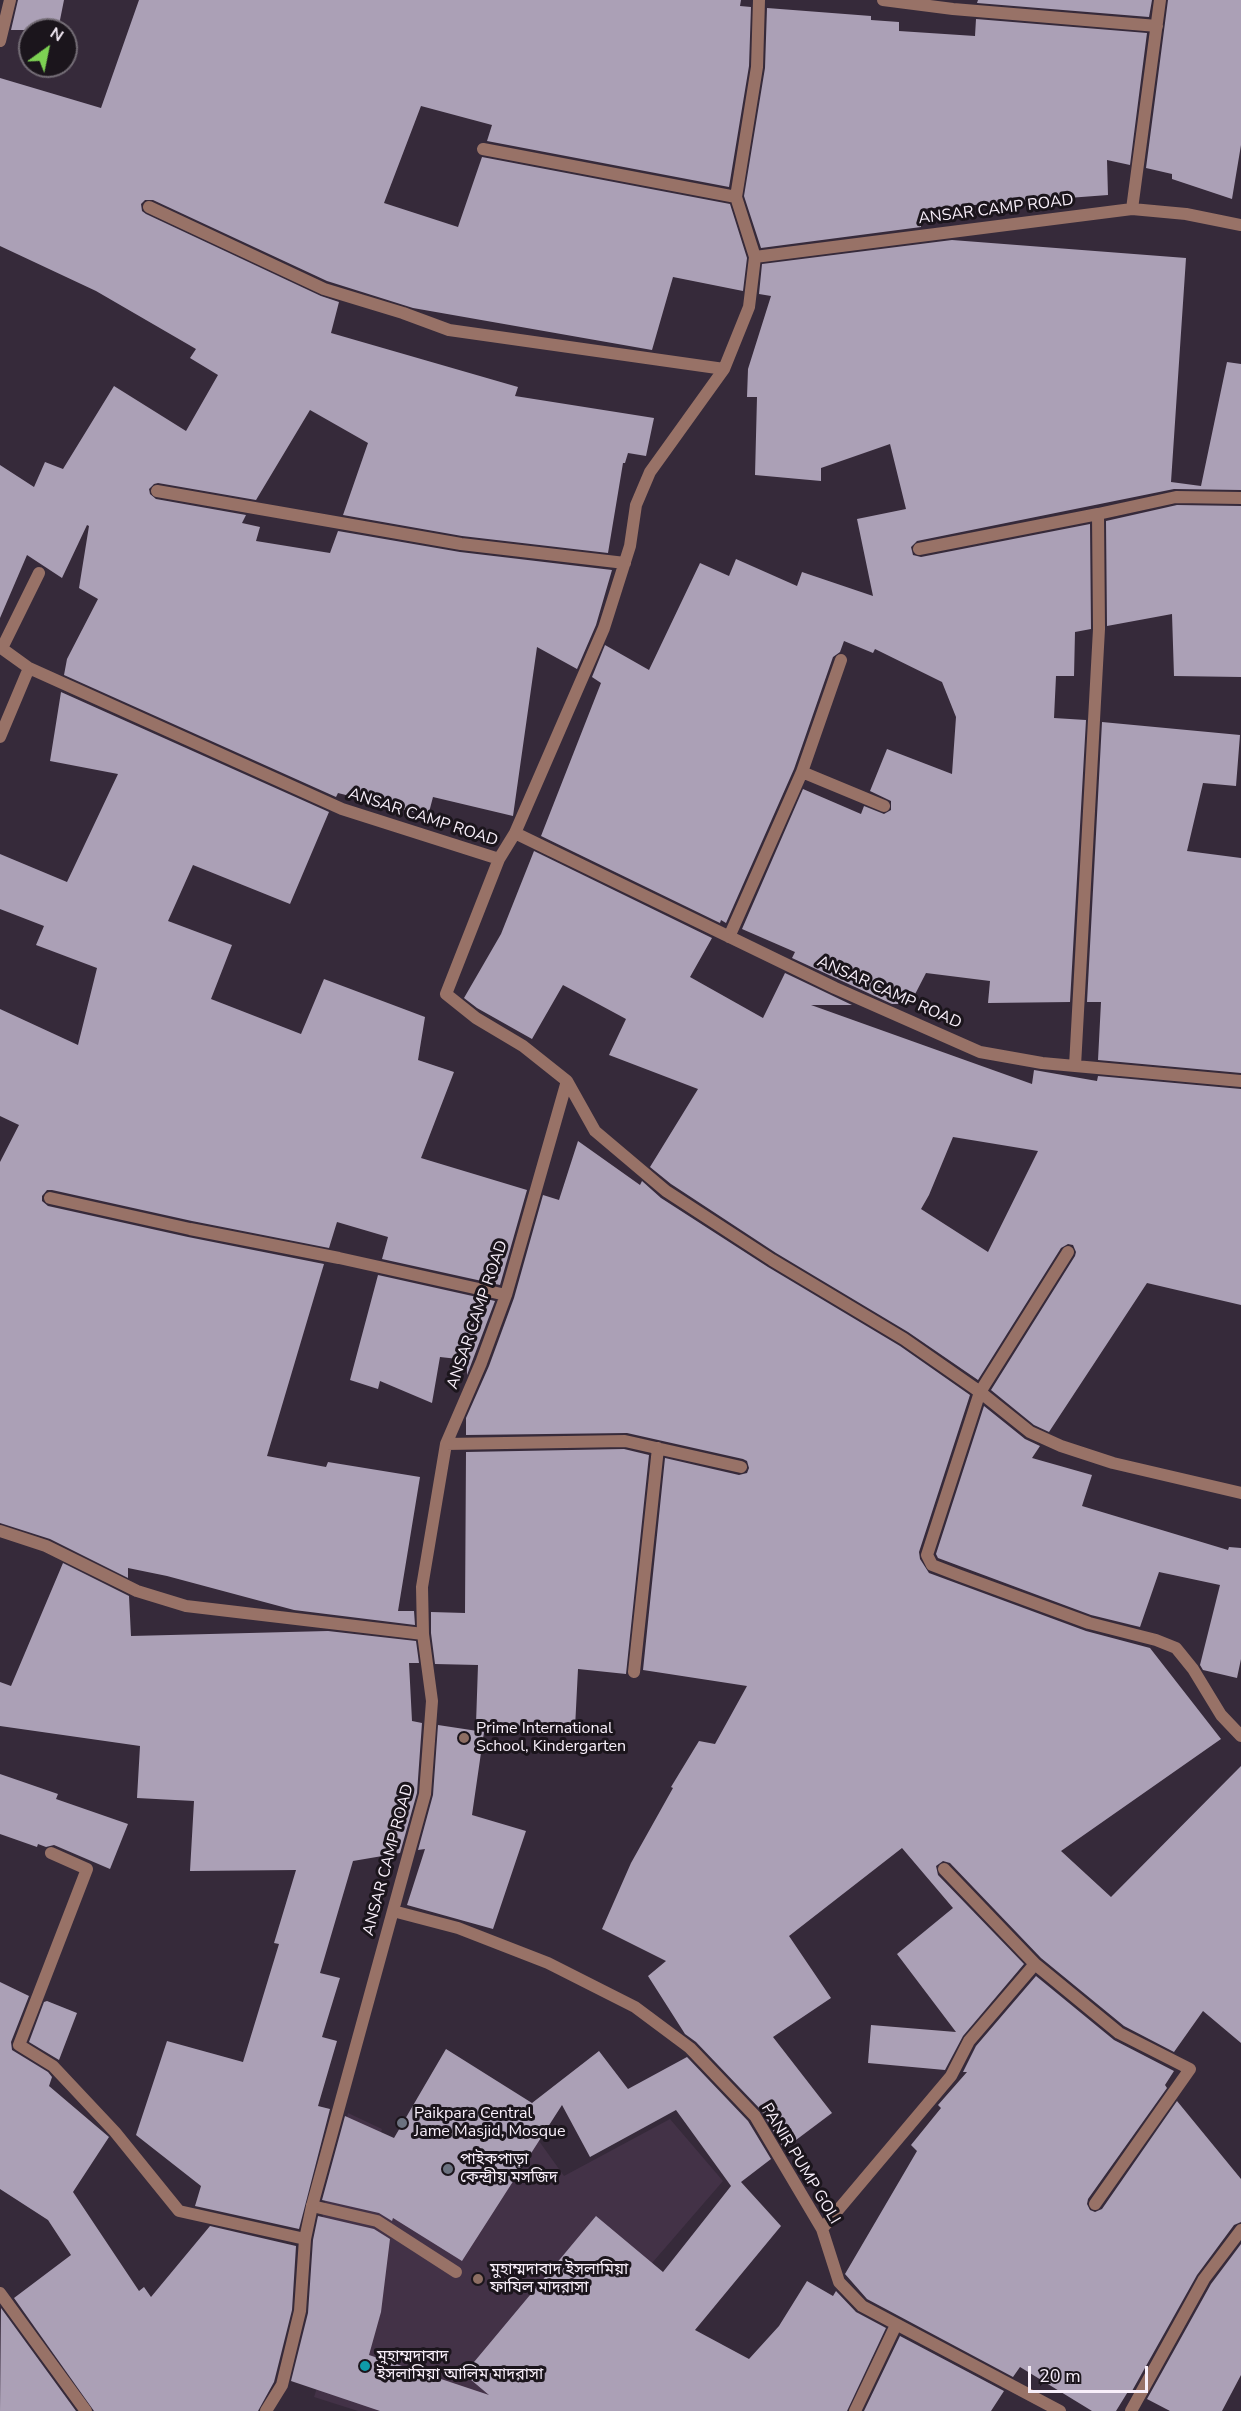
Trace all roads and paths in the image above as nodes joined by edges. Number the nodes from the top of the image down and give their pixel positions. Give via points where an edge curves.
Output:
1 (10, 0) edge
2 (759, 0) edge
3 (883, 0) edge
4 (1160, 0) edge
5 (1156, 26) junction
6 (0, 41) edge
7 (483, 149) dead end
8 (736, 197) junction
9 (149, 207) dead end
10 (1132, 209) junction
11 (1241, 225) edge
12 (755, 257) junction
13 (724, 369) junction
14 (157, 491) dead end
15 (1241, 498) edge
16 (1098, 514) junction
17 (919, 549) dead end
18 (625, 563) junction
19 (39, 573) dead end
20 (1, 648) edge
21 (841, 660) dead end
22 (29, 668) junction
23 (0, 736) edge
24 (802, 772) junction
25 (884, 806) dead end
26 (515, 833) junction
27 (499, 859) junction
28 (729, 937) junction
29 (1075, 1066) junction
30 (567, 1081) junction
31 (1241, 1082) edge
32 (50, 1198) dead end
33 (1068, 1252) dead end
34 (506, 1295) junction
35 (980, 1392) junction
36 (446, 1444) junction
37 (658, 1448) junction
38 (741, 1467) dead end
39 (1241, 1493) edge
40 (0, 1531) edge
41 (423, 1634) junction
42 (634, 1672) dead end
43 (1241, 1736) edge
44 (51, 1853) dead end
45 (944, 1869) dead end
46 (393, 1911) junction
47 (1035, 1964) junction
48 (1095, 2204) dead end
49 (312, 2206) junction
50 (822, 2229) junction
51 (1241, 2230) edge
52 (305, 2239) junction
53 (456, 2272) dead end
54 (0, 2293) edge
55 (896, 2325) junction
56 (86, 2411) edge
57 (266, 2411) edge
58 (855, 2411) edge
59 (1060, 2411) edge
60 (1131, 2411) edge

1 - 6 street
2 - 8 street via 757,67
3 - 5 street
4 - 5 street
5 - 10 street
7 - 8 street
8 - 12 street
9 - 13 street via 324,289 449,330
10 - 11 street, ANSAR CAMP ROAD
10 - 12 street, ANSAR CAMP ROAD
12 - 13 street via 749,307
13 - 18 street via 650,472 636,505
14 - 18 street via 461,544
15 - 16 street via 1176,497
16 - 17 street
16 - 29 street via 1099,629
18 - 26 street via 604,628
19 - 20 street
20 - 22 street, ANSAR CAMP ROAD
21 - 24 street
22 - 23 street
22 - 27 street, ANSAR CAMP ROAD via 342,809
24 - 25 street
24 - 28 street
26 - 27 street
26 - 28 street, ANSAR CAMP ROAD
27 - 30 street, ANSAR CAMP ROAD via 446,994
28 - 29 street, ANSAR CAMP ROAD via 980,1052
29 - 31 street, ANSAR CAMP ROAD
30 - 34 street, ANSAR CAMP ROAD
30 - 35 street via 595,1131 666,1191 904,1339
32 - 34 street
33 - 35 street
34 - 36 street, ANSAR CAMP ROAD
35 - 39 street via 1030,1432 1060,1446 1113,1463
35 - 43 street via 927,1555 932,1565 1089,1623 1176,1647 1221,1715
36 - 37 street via 625,1441
36 - 41 street, ANSAR CAMP ROAD via 422,1587
37 - 38 street
37 - 42 street
40 - 41 street via 46,1546 137,1591 186,1606
41 - 46 street, ANSAR CAMP ROAD via 432,1701 425,1794
44 - 52 street via 87,1869 19,2045 53,2066 115,2132 179,2211
45 - 47 street
46 - 49 street, ANSAR CAMP ROAD
46 - 50 street, PANIR PUMP GOLI via 458,1928 548,1963 645,2014 690,2048 755,2116
47 - 48 street via 1119,2033 1190,2070
47 - 50 street via 969,2041 951,2076
49 - 52 street, ANSAR CAMP ROAD
49 - 53 street via 377,2221
50 - 55 street, PANIR PUMP GOLI via 839,2282 862,2306
51 - 60 street via 1204,2279
52 - 57 street, ANSAR CAMP ROAD via 300,2310 282,2385
54 - 56 street
55 - 58 street
55 - 59 street, PANIR PUMP GOLI

